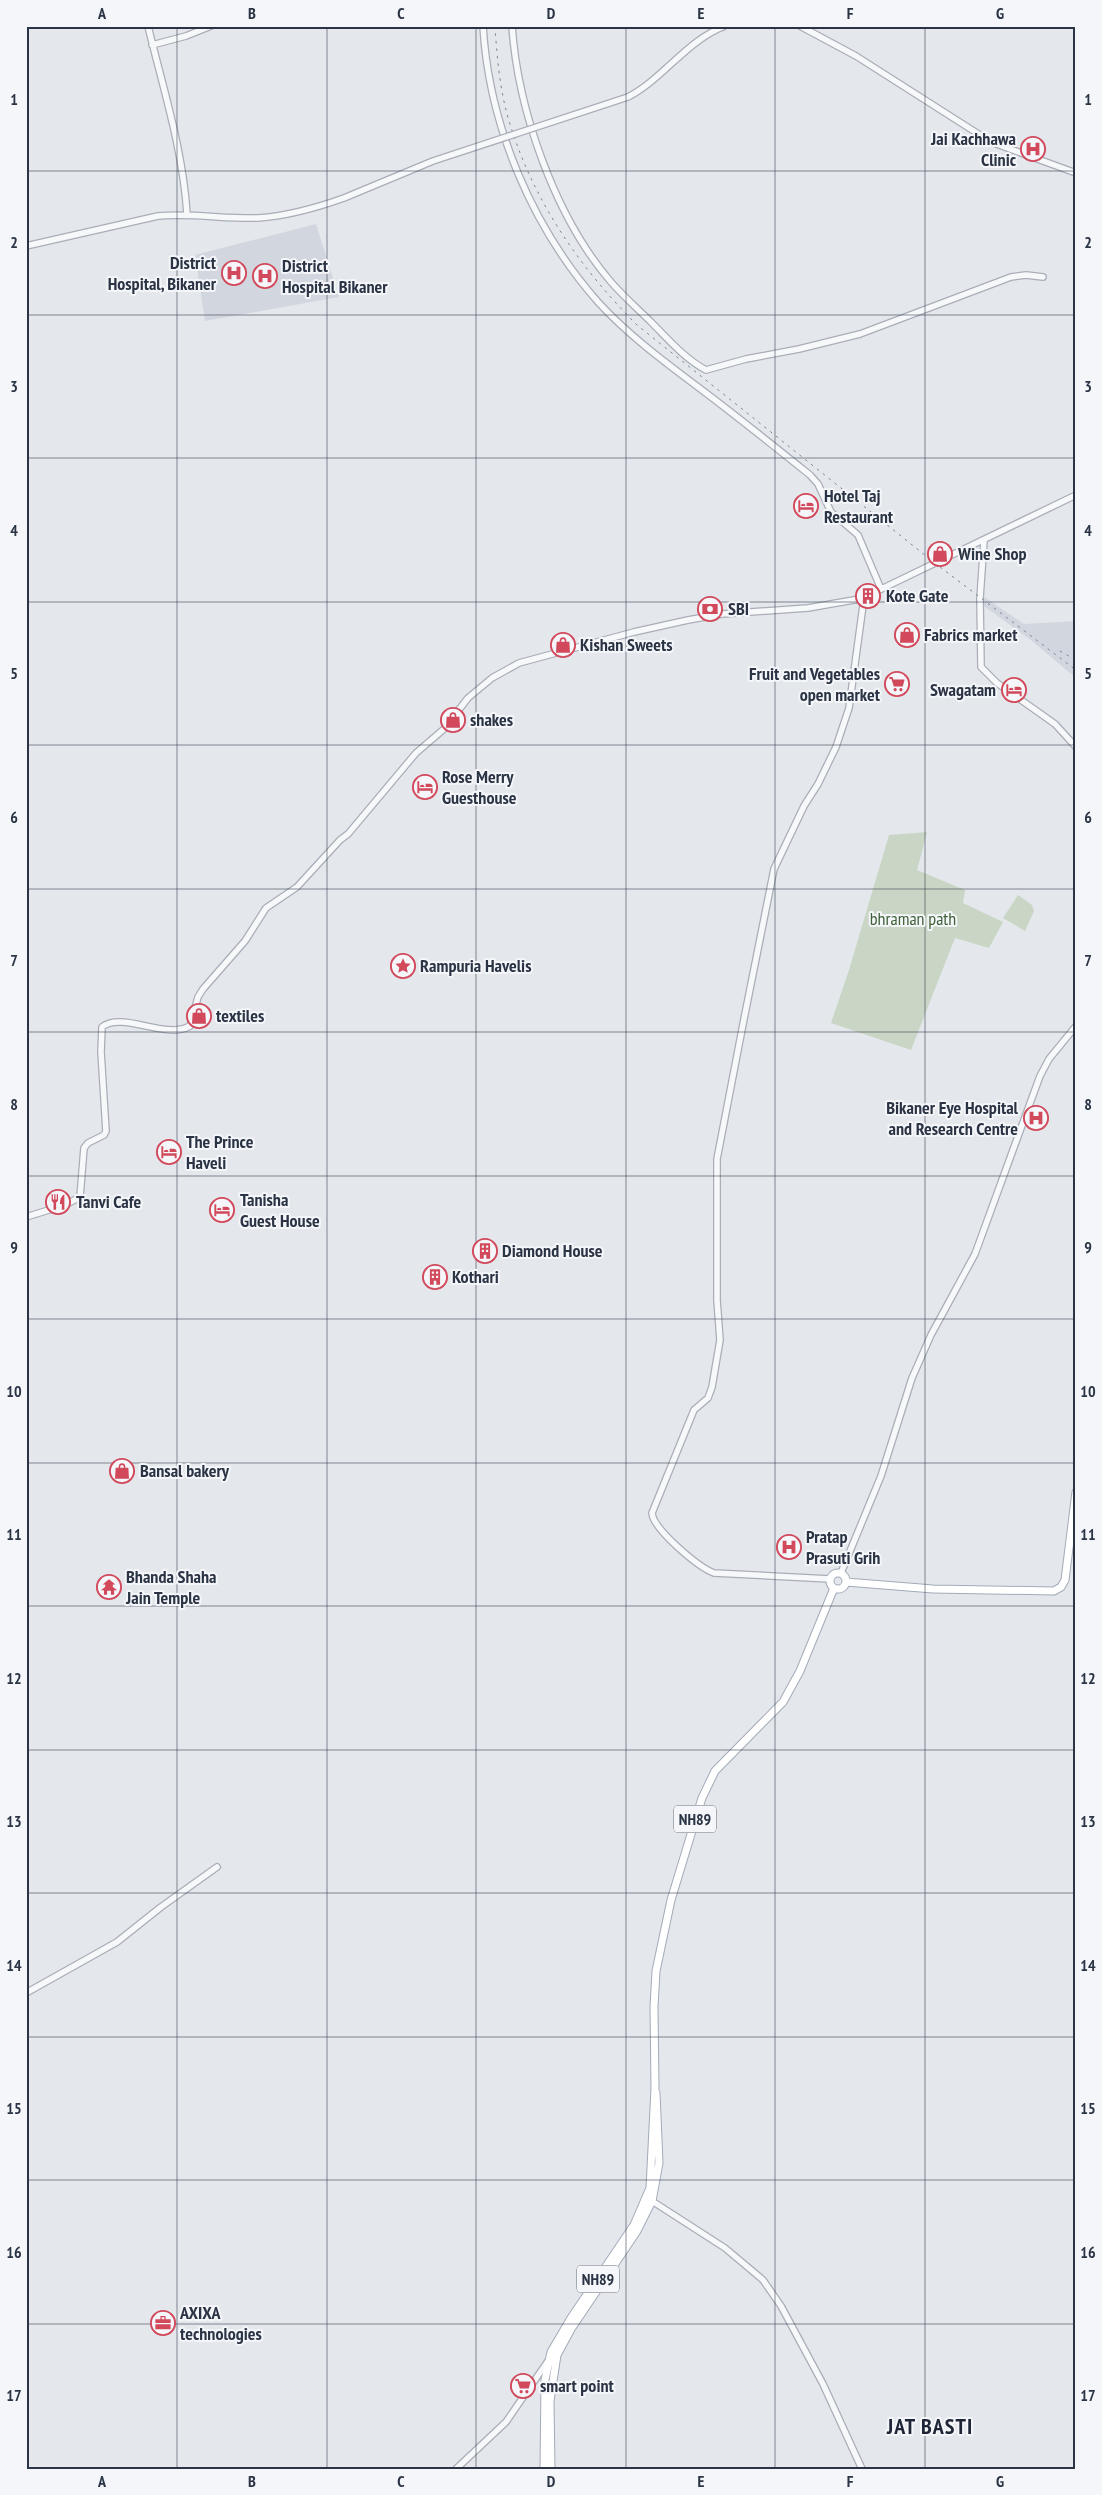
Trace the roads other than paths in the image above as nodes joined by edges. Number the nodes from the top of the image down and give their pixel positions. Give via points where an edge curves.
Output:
1 (148, 26) edge
2 (211, 26) edge
3 (483, 26) edge
4 (512, 26) edge
5 (725, 26) edge
6 (800, 26) edge
7 (152, 45) junction
8 (1076, 173) edge
9 (187, 214) junction
10 (26, 246) edge
11 (1043, 277) dead end
12 (1076, 495) edge
13 (984, 541) junction
14 (881, 589) junction
15 (867, 597) junction
16 (1076, 747) edge
17 (1076, 1026) edge
18 (26, 1217) edge
19 (1076, 1492) edge
20 (841, 1573) junction
21 (830, 1579) junction
22 (846, 1582) junction
23 (834, 1588) junction
24 (217, 1867) dead end
25 (26, 1993) edge
26 (655, 2088) junction
27 (652, 2201) junction
28 (557, 2355) junction
29 (548, 2360) junction
30 (456, 2469) edge
31 (544, 2469) edge
32 (551, 2469) edge
33 (862, 2469) edge

1 - 7 street
2 - 7 street
3 - 14 street via 488,76 497,116 518,171 559,250 598,301 645,345 810,475 818,484 831,512 858,535
4 - 11 street via 522,93 549,178 567,216 611,282 688,357 706,370 851,337 1011,276
5 - 9 street, bridge via 708,35 628,97 448,155 344,198 276,217
6 - 8 street via 856,56 991,142
7 - 9 street via 175,138
9 - 10 street via 158,216
12 - 13 street
13 - 14 street
13 - 16 street via 980,598 981,667 997,683 1055,724
14 - 15 street
15 - 18 street via 808,608 722,614 664,625 519,663 492,678 468,698 444,729 416,753 348,834 293,890 266,908 245,941 203,989 190,1026 182,1029 156,1028 116,1022 102,1027 105,1134 84,1148 80,1197
15 - 21 street via 850,708 836,747 774,869 745,1014 717,1158 720,1340 712,1387 708,1398 694,1410 652,1513 654,1523 702,1567 714,1573
17 - 20 street via 1042,1071 975,1254 931,1335 912,1378 881,1476
19 - 22 main road via 1066,1580 1058,1589 933,1589
20 - 21 main road via 833,1574
20 - 22 main road
21 - 23 main road
22 - 23 main road via 842,1588
23 - 26 main road, NH89 via 800,1671 783,1702 716,1771 703,1796 671,1900 656,1971
24 - 25 street via 117,1942
26 - 27 main road, NH89 via 659,2163
26 - 29 main road, NH89 via 651,2180 642,2210 561,2334
27 - 28 main road, NH89 via 637,2231
27 - 33 street via 725,2248 763,2280 782,2306 823,2384
28 - 29 street
28 - 32 main road, NH89 via 550,2401
29 - 30 street via 506,2422
29 - 31 main road, NH89 via 544,2394

